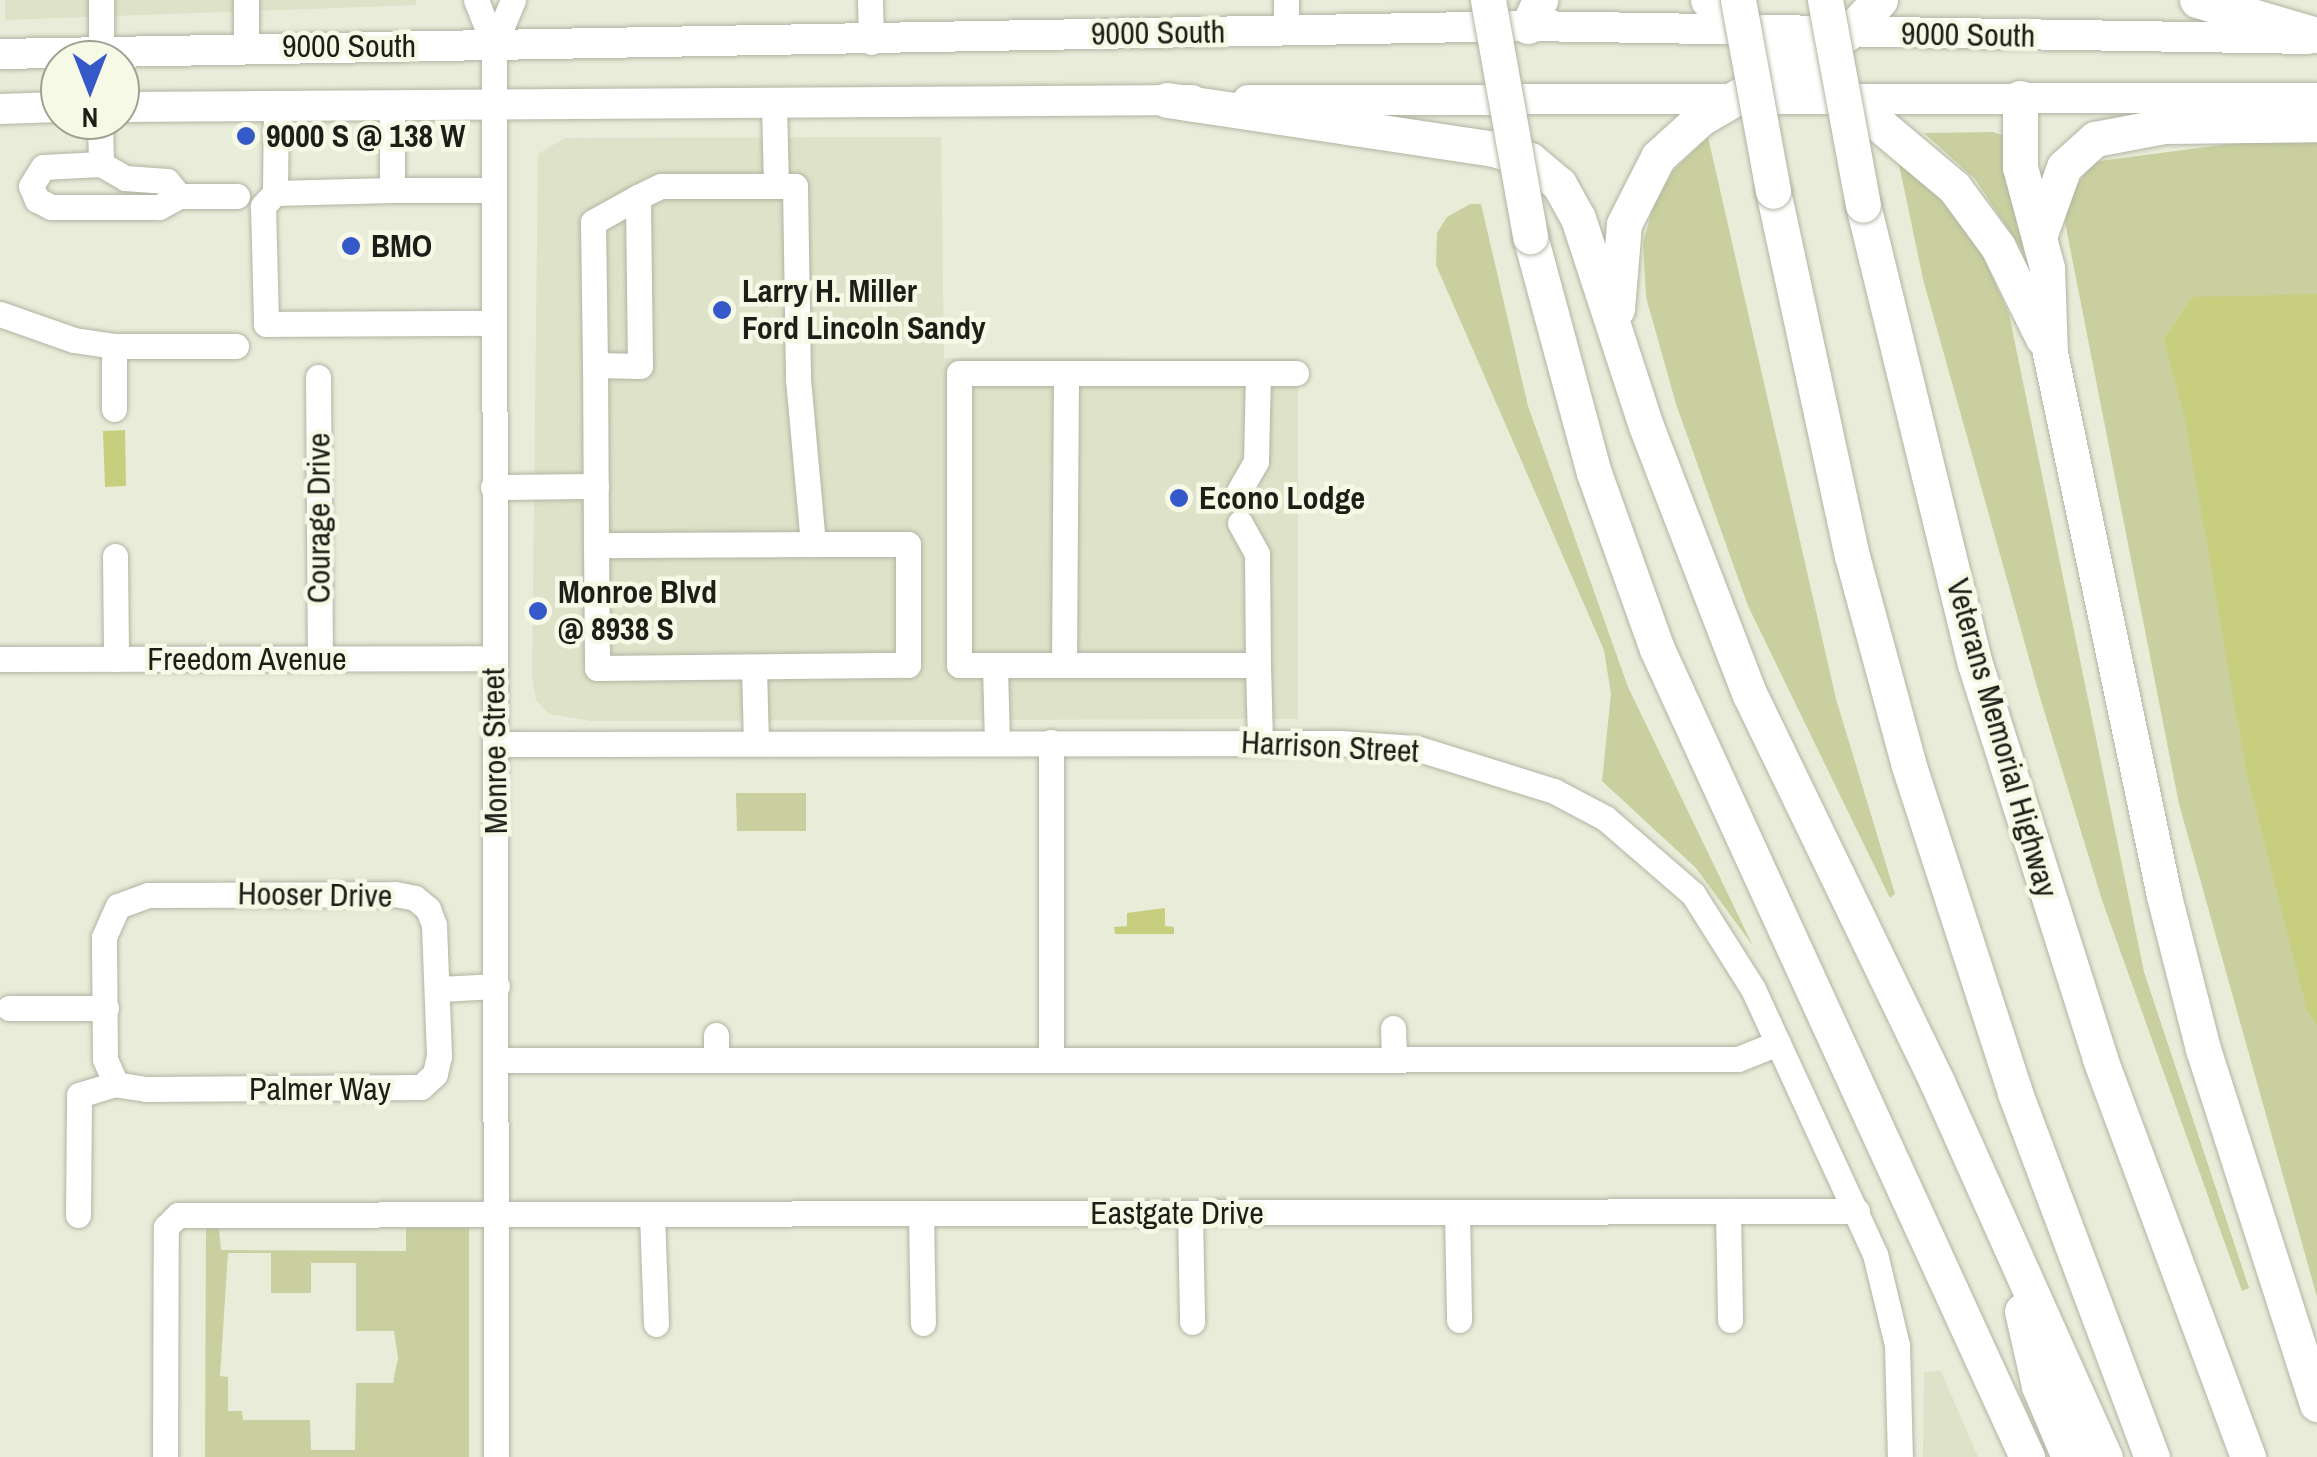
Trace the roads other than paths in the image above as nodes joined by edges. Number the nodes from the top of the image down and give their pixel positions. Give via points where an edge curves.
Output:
1 (101, 0) edge
2 (246, 0) edge
3 (476, 0) edge
4 (513, 0) edge
5 (870, 0) edge
6 (1286, 0) edge
7 (1488, 0) edge
8 (1708, 0) edge
9 (1825, 0) edge
10 (1880, 0) edge
11 (2196, 0) edge
12 (1534, 13) edge
13 (1745, 15) edge
14 (1286, 32) junction
15 (1846, 34) junction
16 (2317, 37) edge
17 (101, 40) edge
18 (871, 42) junction
19 (494, 45) junction
20 (246, 46) junction
21 (140, 50) edge
22 (40, 53) edge
23 (0, 54) edge
24 (1798, 62) junction
25 (1849, 98) junction
26 (2020, 98) junction
27 (2317, 98) edge
28 (1167, 100) junction
29 (1741, 100) junction
30 (774, 104) junction
31 (494, 106) junction
32 (40, 107) edge
33 (140, 107) edge
34 (276, 107) junction
35 (392, 107) junction
36 (0, 108) edge
37 (2317, 124) edge
38 (100, 140) edge
39 (101, 164) junction
40 (776, 186) junction
41 (392, 190) junction
42 (491, 190) junction
43 (275, 192) junction
44 (179, 196) junction
45 (237, 196) dead end
46 (638, 197) junction
47 (2040, 235) junction
48 (0, 314) edge
49 (492, 322) junction
50 (1617, 325) junction
51 (114, 346) junction
52 (236, 346) dead end
53 (2050, 353) junction
54 (595, 365) junction
55 (1258, 373) junction
56 (1296, 373) dead end
57 (1066, 374) junction
58 (318, 377) dead end
59 (114, 410) dead end
60 (493, 486) junction
61 (596, 486) junction
62 (1239, 491) dead end
63 (1240, 522) dead end
64 (813, 544) junction
65 (596, 545) junction
66 (115, 556) dead end
67 (320, 658) junction
68 (494, 658) junction
69 (116, 659) junction
70 (0, 660) edge
71 (1258, 665) junction
72 (754, 666) junction
73 (996, 666) junction
74 (1064, 666) junction
75 (756, 742) junction
76 (997, 742) junction
77 (1051, 742) junction
78 (1260, 742) junction
79 (495, 744) junction
80 (498, 986) junction
81 (439, 989) junction
82 (10, 1008) dead end
83 (106, 1008) junction
84 (1393, 1028) dead end
85 (1778, 1043) junction
86 (1394, 1059) junction
87 (496, 1060) junction
88 (1051, 1060) junction
89 (116, 1084) junction
90 (1728, 1211) junction
91 (1857, 1211) junction
92 (1458, 1212) junction
93 (1190, 1213) junction
94 (652, 1214) junction
95 (921, 1214) junction
96 (78, 1215) dead end
97 (497, 1215) junction
98 (2003, 1227) junction
99 (1459, 1320) dead end
100 (1730, 1320) dead end
101 (1192, 1322) dead end
102 (923, 1323) dead end
103 (656, 1324) dead end
104 (2317, 1404) edge
105 (164, 1457) edge
106 (496, 1457) edge
107 (1900, 1457) edge
108 (2026, 1457) edge
109 (2069, 1457) edge
110 (2105, 1457) edge
111 (2152, 1457) edge
112 (2248, 1457) edge

1 - 17 street
2 - 20 street
3 - 19 street, Monroe Street
4 - 19 street, Monroe Street
5 - 18 street
6 - 14 street
7 - 108 highway, bridge via 1530,236 1594,473 1658,648
8 - 13 highway
9 - 112 highway, Veterans Memorial Highway, bridge via 1863,205 1981,683 2100,1059
10 - 15 highway
11 - 16 highway
12 - 13 main road, 9000 South
12 - 14 main road, 9000 South
13 - 15 main road, 9000 South
13 - 24 highway
13 - 111 highway, bridge via 1773,191 1852,556 1909,766 2009,1075
14 - 18 main road, 9000 South
15 - 16 main road, 9000 South
15 - 24 highway
18 - 19 main road, 9000 South
19 - 20 main road, 9000 South
19 - 31 street, Monroe Street
20 - 21 main road, 9000 South
22 - 23 main road, 9000 South
24 - 25 highway
24 - 29 highway
25 - 26 main road, 9000 South
25 - 29 main road, 9000 South
25 - 53 highway via 1978,216
26 - 27 main road, 9000 South
26 - 47 highway via 2020,167
28 - 29 main road, 9000 South
28 - 30 main road, 9000 South
28 - 50 highway via 1490,148 1530,160 1569,199
29 - 50 highway via 1674,138 1631,198 1620,250
30 - 31 main road, 9000 South
30 - 40 street
31 - 35 main road, 9000 South
31 - 42 street, Monroe Street
32 - 36 main road
33 - 34 main road, 9000 South
34 - 35 main road, 9000 South
34 - 43 street
35 - 41 street
37 - 47 highway via 2164,126 2095,139 2064,168
38 - 39 street
39 - 44 street via 125,178 167,181
39 - 44 street via 44,168 33,178 32,194 51,207 159,207
40 - 46 street via 661,186
40 - 64 street via 795,186 798,379
41 - 42 street
41 - 43 street
42 - 49 street, Monroe Street
43 - 49 street via 262,206 266,324
44 - 45 street
46 - 54 street via 593,222
46 - 54 street via 640,366
47 - 53 highway
48 - 51 street via 74,340
49 - 60 street, Monroe Street
50 - 98 highway via 1646,426 1750,695
51 - 52 street
51 - 59 street
53 - 104 highway via 2164,896 2203,1049
54 - 61 street
55 - 56 street
55 - 57 street
55 - 62 street via 1256,462
57 - 73 street via 959,374 959,665
57 - 74 street
58 - 67 street, Courage Drive
60 - 61 street
60 - 68 street, Monroe Street
61 - 65 street
63 - 71 street via 1258,554
64 - 65 street
64 - 72 street via 908,544 908,665
65 - 72 street via 597,668
66 - 69 street
67 - 68 street, Freedom Avenue
67 - 69 street, Freedom Avenue
68 - 79 street, Monroe Street
69 - 70 street, Freedom Avenue
71 - 74 street
71 - 78 street
72 - 75 street
73 - 74 street
73 - 76 street
75 - 76 street, Harrison Street
75 - 79 street, Harrison Street
76 - 77 street, Harrison Street
77 - 78 street, Harrison Street
77 - 88 street
78 - 85 street, Harrison Street via 1416,748 1487,765 1605,818 1693,894 1726,939
79 - 80 street, Monroe Street
80 - 81 street
80 - 87 street, Monroe Street
81 - 83 street, Hooser Drive via 434,924 415,898 148,895 118,906 104,937
81 - 89 street, Palmer Way via 440,1056 435,1074 421,1087
82 - 83 street
83 - 89 street via 105,1059
84 - 86 street
85 - 86 street via 1738,1059
85 - 91 street, Harrison Street
86 - 88 street
87 - 88 street via 716,1048
87 - 97 street, Monroe Street
89 - 96 street via 79,1095
90 - 91 street, Eastgate Drive
90 - 92 street, Eastgate Drive
90 - 100 street
91 - 107 street, Harrison Street via 1889,1300
92 - 93 street, Eastgate Drive
92 - 99 street
93 - 95 street, Eastgate Drive
93 - 101 street
94 - 95 street, Eastgate Drive
94 - 97 street, Eastgate Drive
94 - 103 street
95 - 102 street
97 - 105 street, Eastgate Drive via 172,1218 166,1227
97 - 106 street, Monroe Street
98 - 109 highway via 2039,1386
98 - 110 highway

